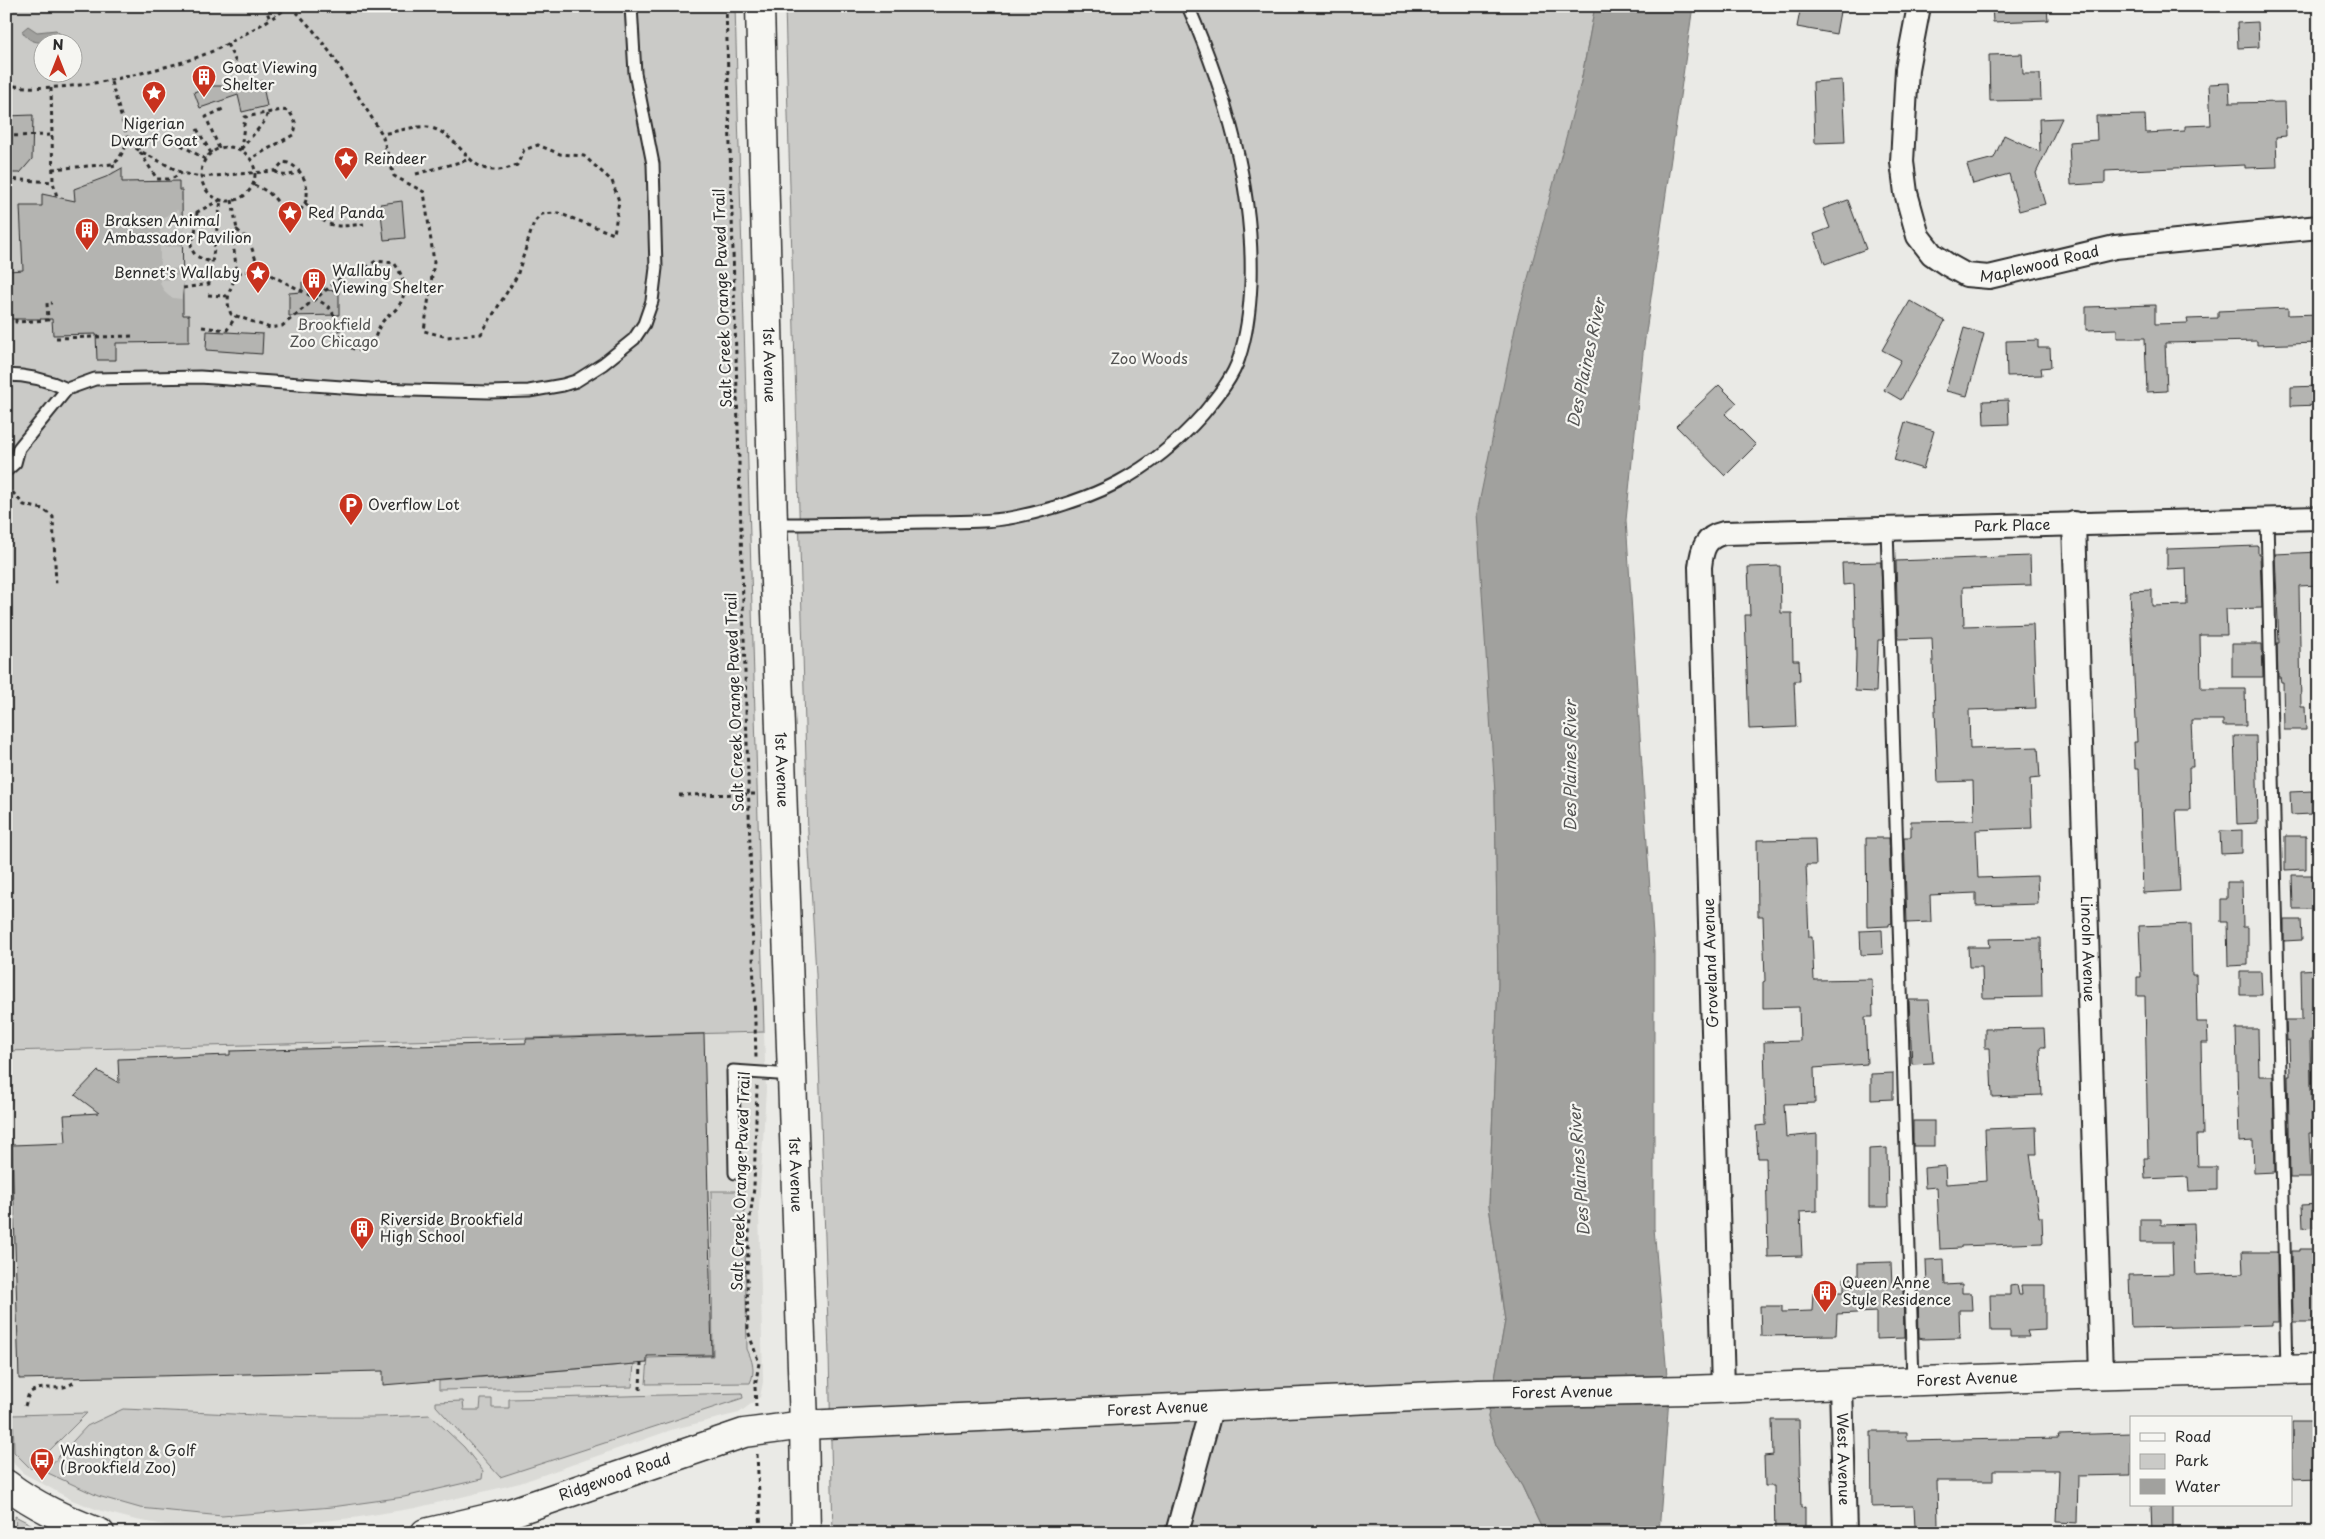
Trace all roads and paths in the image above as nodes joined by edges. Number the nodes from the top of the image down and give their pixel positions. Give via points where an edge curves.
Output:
1 (264, 6) edge
2 (291, 6) edge
3 (631, 6) edge
4 (726, 6) edge
5 (760, 6) edge
6 (1188, 6) edge
7 (1919, 6) edge
8 (270, 20) junction
9 (227, 44) junction
10 (239, 68) dead end
11 (111, 82) junction
12 (6, 85) edge
13 (51, 88) junction
14 (226, 108) dead end
15 (268, 112) junction
16 (197, 129) dead end
17 (382, 134) junction
18 (52, 135) junction
19 (6, 136) edge
20 (128, 143) junction
21 (181, 145) dead end
22 (219, 148) junction
23 (241, 150) junction
24 (140, 151) junction
25 (211, 153) junction
26 (250, 159) junction
27 (205, 160) junction
28 (471, 160) junction
29 (113, 164) junction
30 (52, 169) junction
31 (275, 171) junction
32 (114, 172) dead end
33 (255, 172) junction
34 (300, 172) junction
35 (182, 173) junction
36 (416, 174) dead end
37 (201, 177) junction
38 (6, 179) edge
39 (53, 182) junction
40 (252, 184) junction
41 (57, 197) dead end
42 (221, 200) junction
43 (232, 200) junction
44 (305, 203) junction
45 (197, 212) junction
46 (182, 220) tunnel mouth
47 (364, 224) dead end
48 (2319, 227) edge
49 (237, 230) junction
50 (6, 251) edge
51 (8, 258) dead end
52 (212, 263) junction
53 (258, 269) junction
54 (237, 273) junction
55 (183, 288) dead end
56 (208, 295) dead end
57 (227, 296) junction
58 (314, 299) junction
59 (52, 304) dead end
60 (236, 316) junction
61 (16, 318) dead end
62 (202, 328) dead end
63 (133, 336) dead end
64 (56, 338) dead end
65 (6, 375) edge
66 (67, 389) junction
67 (19, 448) junction
68 (6, 454) edge
69 (6, 471) edge
70 (6, 486) edge
71 (2319, 518) edge
72 (2267, 519) junction
73 (2074, 523) junction
74 (773, 524) junction
75 (1887, 528) junction
76 (1708, 540) joint
77 (56, 585) dead end
78 (782, 793) junction
79 (748, 794) junction
80 (679, 795) dead end
81 (757, 1074) junction
82 (792, 1076) junction
83 (735, 1172) dead end
84 (641, 1364) dead end
85 (2319, 1369) edge
86 (2288, 1370) junction
87 (2101, 1374) junction
88 (1913, 1381) junction
89 (74, 1382) dead end
90 (1841, 1384) junction
91 (1723, 1388) junction
92 (640, 1390) dead end
93 (755, 1395) dead end
94 (1212, 1405) junction
95 (25, 1406) dead end
96 (804, 1425) junction
97 (758, 1459) dead end
98 (6, 1484) edge
99 (100, 1533) edge
100 (425, 1533) edge
101 (761, 1533) edge
102 (806, 1533) edge
103 (1177, 1533) edge
104 (1846, 1533) edge

1 - 8 path
2 - 8 path
2 - 17 path via 332,55
3 - 66 lane via 635,73 653,164 656,268 652,301 644,324 634,339 603,364 576,381 528,390 409,391 151,377 95,379
4 - 79 path, Salt Creek Orange Paved Trail
5 - 74 street, 1st Avenue
6 - 74 lane via 1225,105 1242,171 1250,222 1250,313 1239,359 1216,398 1185,434 1146,467 1104,490 1060,507 1012,518 971,521
7 - 48 street, Maplewood Road via 1907,69 1902,162 1906,193 1918,236 1932,254 1966,275 1989,277 2115,247
8 - 9 path
9 - 10 path
9 - 11 path via 178,64
11 - 13 path
11 - 20 path
12 - 13 path
13 - 18 path
14 - 22 path via 206,117
15 - 23 path via 265,121
15 - 23 path via 245,117
15 - 26 path via 289,111 296,128 293,135
16 - 25 path
17 - 28 path via 426,126 452,140
17 - 28 path via 394,176 424,192 434,262 424,331 448,337 481,334 517,276 534,222 542,214 558,213 614,234 619,201 612,181 584,156 560,154 538,145 524,150 517,165 501,172 483,169
18 - 19 path
18 - 30 path
20 - 24 path
20 - 29 path
21 - 27 path
22 - 23 path
22 - 25 path
23 - 26 path
24 - 35 path
24 - 35 path via 157,179 171,179
25 - 27 path
26 - 33 path
27 - 37 path
28 - 36 path
29 - 30 path
29 - 32 path
30 - 39 path
31 - 33 path
31 - 34 path via 288,176
31 - 34 path via 283,162 288,162
33 - 37 path
33 - 40 path
34 - 44 path via 305,180
35 - 37 path
37 - 42 path via 210,195
38 - 39 path
39 - 41 path
40 - 43 path via 243,196
40 - 44 path via 270,194 288,212 300,211
42 - 43 path
42 - 45 path
42 - 52 path
43 - 49 path
44 - 47 path via 326,225
45 - 46 path
45 - 52 path via 192,250 196,256
49 - 53 path via 249,240
49 - 54 path via 233,243
50 - 51 path
52 - 55 path via 209,284
53 - 54 path
53 - 58 path
54 - 57 path
56 - 57 path
57 - 60 path via 231,314
58 - 58 path via 348,272 376,261 394,263 403,278 404,294 398,306 382,322 375,340 362,350 345,343 331,309
58 - 60 path via 282,326 270,328
59 - 61 path via 48,304 48,320 16,322
60 - 62 path via 227,330
63 - 64 path
65 - 66 lane via 49,380
66 - 67 lane
67 - 68 lane
67 - 69 lane via 15,462
70 - 77 path via 24,505 43,509 53,517
71 - 72 street, Park Place
72 - 73 street, Park Place
72 - 86 lane
73 - 75 street, Park Place
73 - 87 street, Lincoln Avenue
74 - 78 street, 1st Avenue
75 - 76 street, Park Place via 1724,533
75 - 88 lane
76 - 91 street, Groveland Avenue via 1703,548 1700,567
78 - 79 path
78 - 82 street, 1st Avenue
79 - 80 path
79 - 81 path, Salt Creek Orange Paved Trail
81 - 82 lane
81 - 83 lane via 733,1071
81 - 93 path, Salt Creek Orange Paved Trail via 754,1188 747,1268 748,1331 759,1363
82 - 96 street, 1st Avenue
84 - 92 path
85 - 86 street, Forest Avenue
86 - 87 street, Forest Avenue
87 - 88 street, Forest Avenue
88 - 90 street, Forest Avenue
89 - 95 path via 69,1387 38,1387 29,1393
90 - 91 street, Forest Avenue
90 - 104 street, West Avenue
91 - 94 street, Forest Avenue
94 - 96 street, Forest Avenue
94 - 103 street
96 - 100 street, Ridgewood Road via 744,1433 510,1513
96 - 102 street, 1st Avenue
97 - 101 path
98 - 99 street via 65,1520

